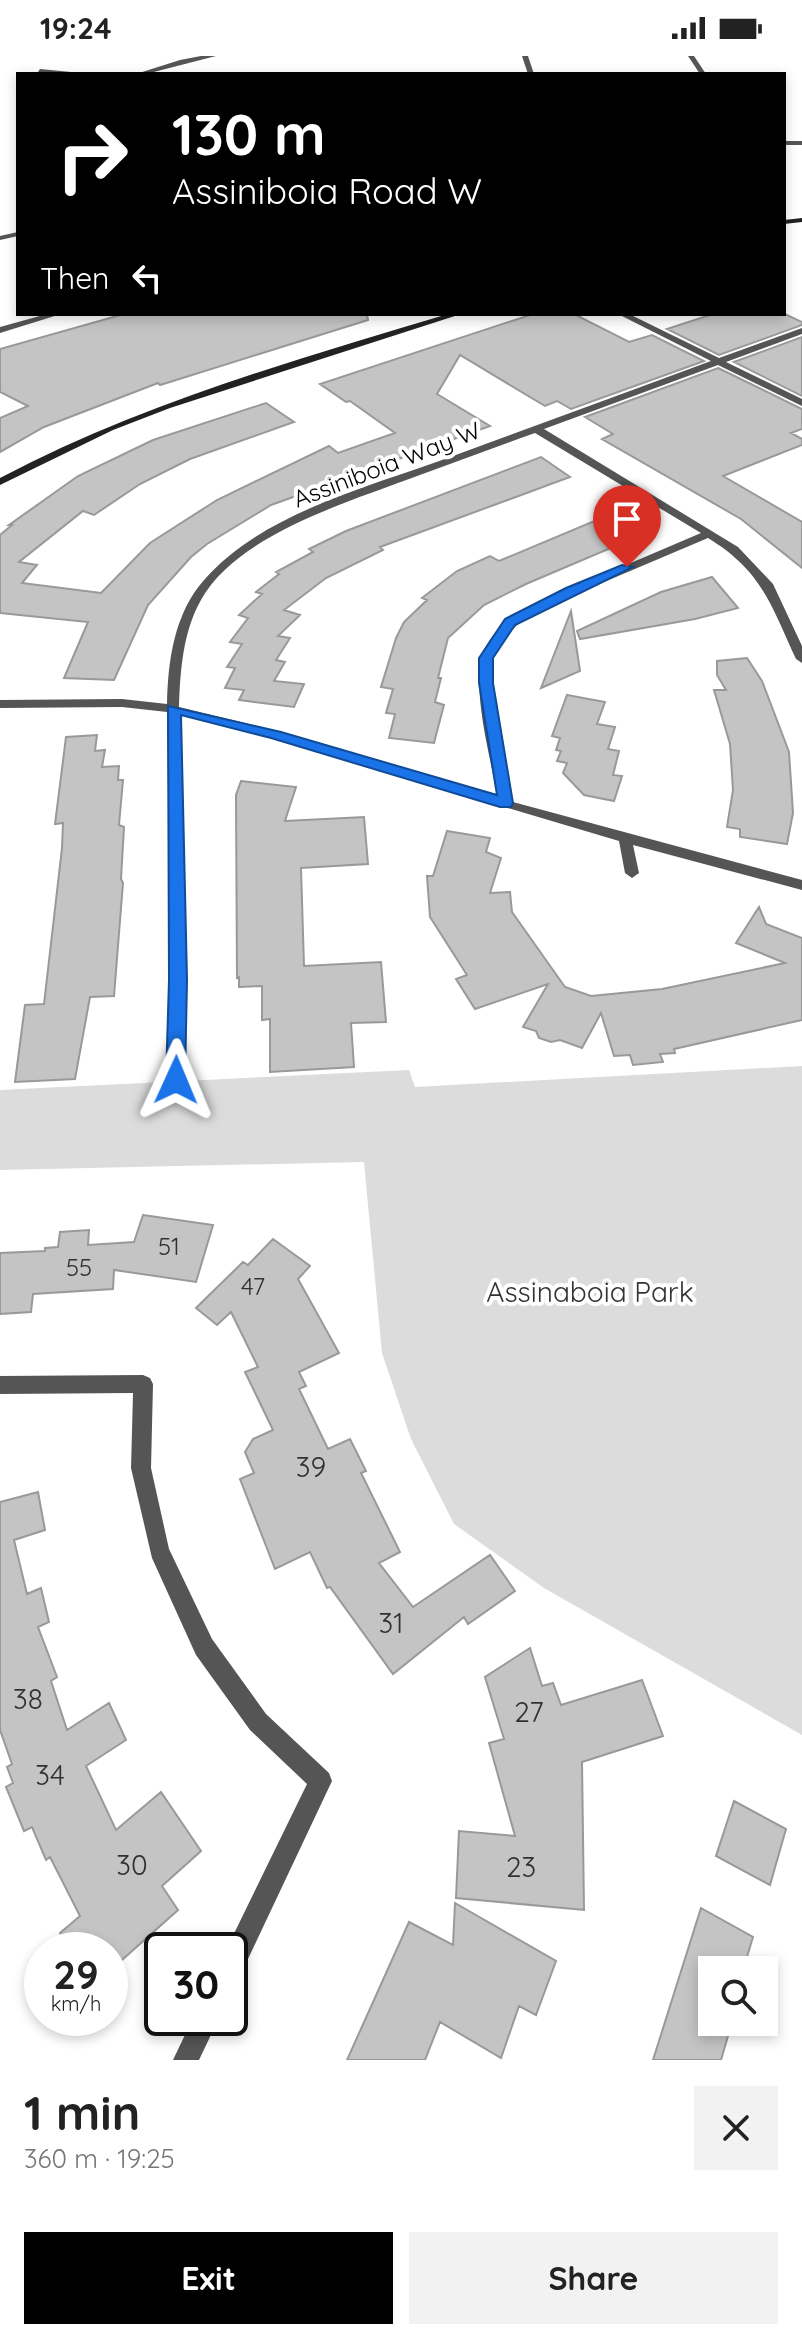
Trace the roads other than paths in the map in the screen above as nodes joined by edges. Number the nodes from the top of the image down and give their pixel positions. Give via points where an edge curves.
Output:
1 (213, 56) edge
2 (40, 71) dead end
3 (50, 72) edge
4 (145, 72) edge
5 (50, 316) edge
6 (451, 316) edge
7 (626, 316) edge
8 (0, 330) edge
9 (802, 331) edge
10 (719, 361) junction
11 (802, 403) edge
12 (538, 430) junction
13 (0, 482) edge
14 (711, 533) junction
15 (802, 659) edge
16 (0, 704) edge
17 (173, 709) junction
18 (506, 803) junction
19 (625, 838) junction
20 (632, 873) dead end
21 (802, 885) edge
22 (176, 1080) dead end
23 (0, 1385) edge
24 (248, 1932) edge
25 (197, 2036) edge
26 (186, 2060) edge

1 - 4 street
2 - 3 street
5 - 8 street
6 - 13 street via 158,407 78,440
7 - 10 street
9 - 10 street, Assiniboia Way W
10 - 11 street
10 - 12 street, Assiniboia Way W
12 - 14 street
12 - 17 street, Assiniboia Way W via 327,506 258,540 211,579 194,601 181,629
14 - 15 street via 767,584
14 - 18 street via 534,608 510,622 497,639 486,658 486,683
16 - 17 street via 122,703
17 - 18 street
17 - 22 street, Assiniboia Way W
18 - 19 street
19 - 20 street
19 - 21 street
23 - 24 street via 143,1384 141,1468 159,1551 204,1647 258,1722 321,1781
25 - 26 street

